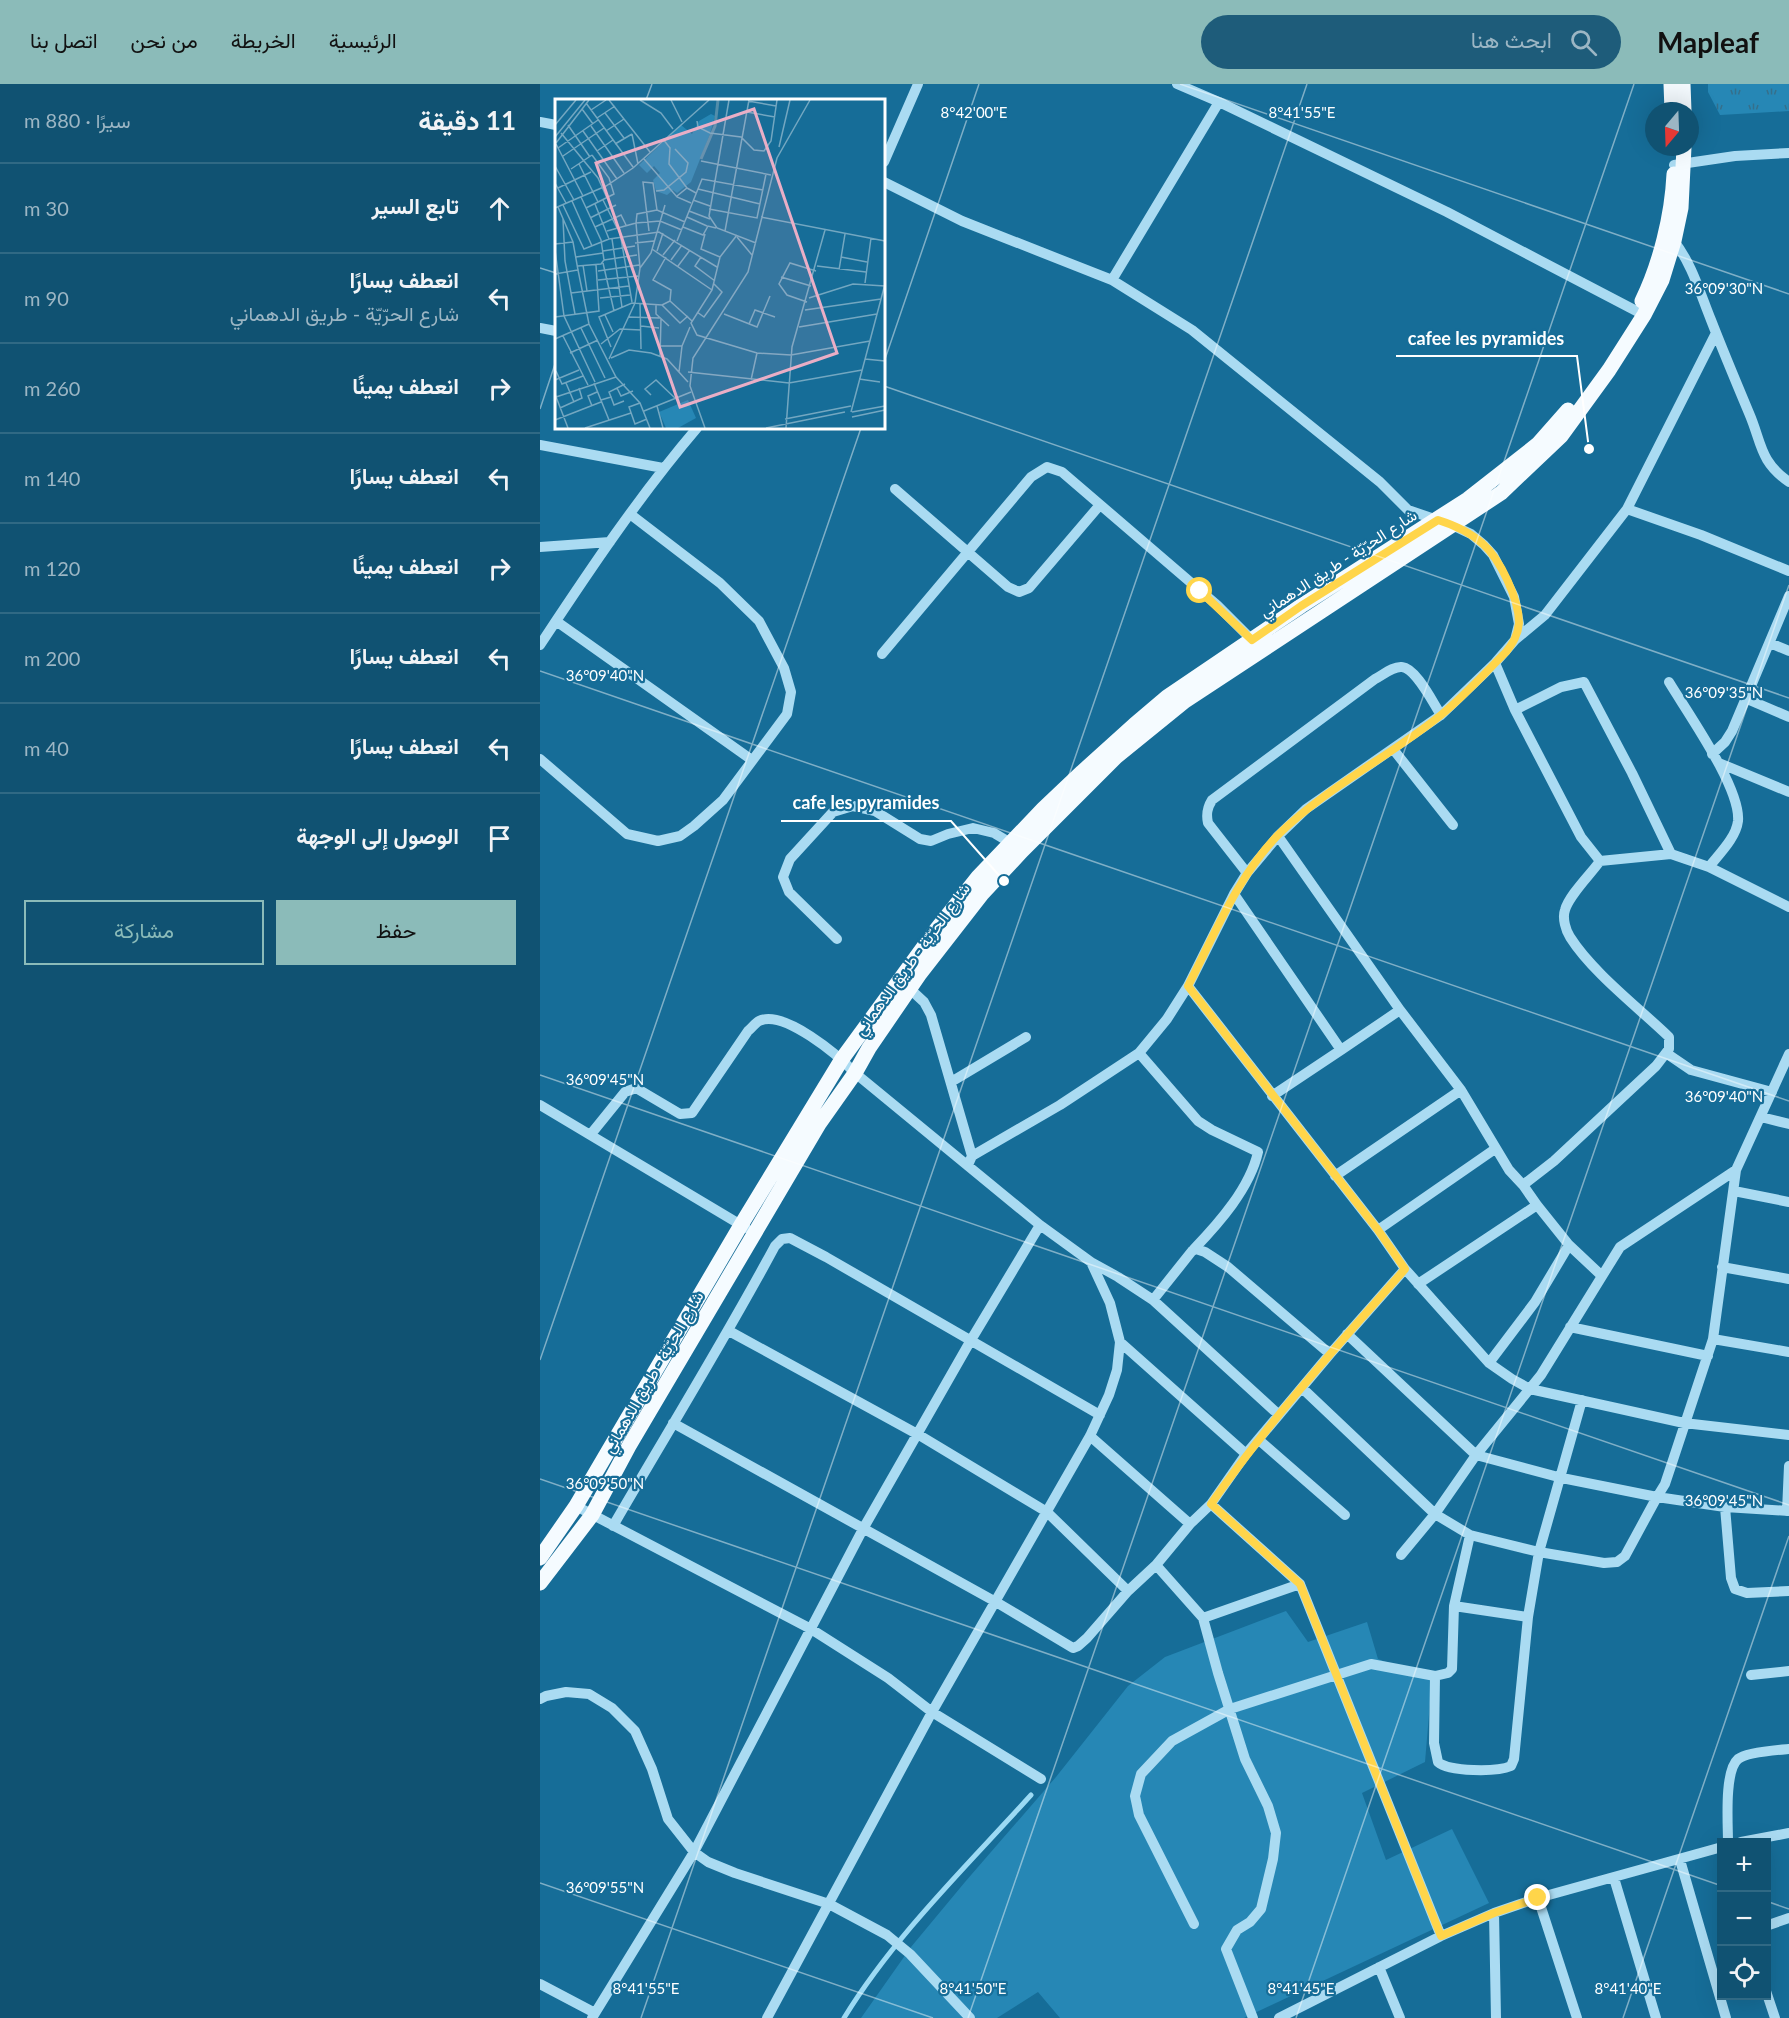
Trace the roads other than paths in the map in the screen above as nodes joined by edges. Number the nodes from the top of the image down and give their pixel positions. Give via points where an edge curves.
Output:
1 (918, 84) edge
2 (1177, 84) edge
3 (1671, 84) edge
4 (1683, 84) edge
5 (1219, 102) junction
6 (1672, 102) edge
7 (1683, 102) edge
8 (540, 122) edge
9 (555, 125) edge
10 (1789, 153) edge
11 (1680, 158) edge
12 (885, 160) edge
13 (885, 182) edge
14 (1674, 241) junction
15 (1112, 280) junction
16 (1640, 313) junction
17 (540, 328) edge
18 (555, 331) edge
19 (1716, 333) junction
20 (697, 429) edge
21 (540, 445) edge
22 (663, 468) junction
23 (1789, 483) edge
24 (895, 489) dead end
25 (1099, 506) junction
26 (1627, 509) junction
27 (630, 514) junction
28 (1445, 522) junction
29 (610, 542) junction
30 (540, 547) edge
31 (967, 553) junction
32 (1789, 571) edge
33 (1789, 596) edge
34 (556, 621) junction
35 (1252, 640) junction
36 (1515, 640) junction
37 (1770, 644) junction
38 (540, 645) edge
39 (1789, 651) edge
40 (882, 654) dead end
41 (1495, 663) junction
42 (1669, 682) dead end
43 (1747, 699) junction
44 (1515, 710) junction
45 (1441, 715) junction
46 (1789, 717) edge
47 (1393, 749) junction
48 (540, 759) edge
49 (1715, 759) junction
50 (752, 760) junction
51 (1789, 792) edge
52 (1453, 825) dead end
53 (1278, 836) junction
54 (1016, 847) junction
55 (1671, 854) junction
56 (1600, 861) junction
57 (1709, 867) junction
58 (1247, 873) junction
59 (1234, 894) junction
60 (1789, 906) edge
61 (837, 939) dead end
62 (1188, 986) junction
63 (910, 989) junction
64 (1400, 1010) junction
65 (1026, 1037) dead end
66 (1341, 1050) junction
67 (1139, 1053) junction
68 (1666, 1053) junction
69 (1789, 1054) edge
70 (842, 1059) junction
71 (855, 1073) junction
72 (951, 1082) junction
73 (1461, 1090) junction
74 (1772, 1092) junction
75 (1272, 1096) junction
76 (540, 1105) edge
77 (1761, 1117) junction
78 (1789, 1124) edge
79 (591, 1134) junction
80 (1495, 1149) junction
81 (970, 1161) junction
82 (1736, 1170) junction
83 (1335, 1176) junction
84 (1523, 1185) junction
85 (1734, 1191) junction
86 (1789, 1202) edge
87 (1537, 1205) junction
88 (741, 1225) junction
89 (1040, 1225) junction
90 (1378, 1230) junction
91 (755, 1234) junction
92 (1569, 1245) junction
93 (1194, 1249) junction
94 (1091, 1262) junction
95 (1722, 1267) junction
96 (1405, 1269) junction
97 (1602, 1276) junction
98 (1789, 1279) edge
99 (1418, 1284) junction
100 (1153, 1300) junction
101 (1570, 1327) junction
102 (729, 1331) junction
103 (1347, 1334) junction
104 (1713, 1339) junction
105 (971, 1340) junction
106 (1120, 1342) junction
107 (1789, 1352) edge
108 (1330, 1354) junction
109 (1708, 1356) junction
110 (1489, 1363) junction
111 (1302, 1388) junction
112 (1530, 1389) junction
113 (1582, 1400) junction
114 (1100, 1415) junction
115 (1279, 1415) junction
116 (672, 1423) junction
117 (1684, 1423) junction
118 (919, 1435) junction
119 (1789, 1435) edge
120 (1090, 1436) junction
121 (1259, 1440) junction
122 (1246, 1454) junction
123 (1476, 1455) junction
124 (1789, 1466) edge
125 (1562, 1478) junction
126 (1657, 1497) junction
127 (1211, 1504) junction
128 (576, 1506) junction
129 (1725, 1507) junction
130 (1788, 1511) edge
131 (1047, 1512) junction
132 (1435, 1514) junction
133 (592, 1515) junction
134 (1345, 1515) dead end
135 (1190, 1524) junction
136 (613, 1526) junction
137 (863, 1529) junction
138 (1470, 1535) junction
139 (1539, 1552) junction
140 (1401, 1555) dead end
141 (540, 1558) edge
142 (1156, 1565) junction
143 (540, 1583) edge
144 (1300, 1584) junction
145 (1789, 1590) edge
146 (1128, 1591) junction
147 (996, 1602) junction
148 (1454, 1606) junction
149 (1527, 1617) junction
150 (1203, 1618) junction
151 (811, 1629) junction
152 (1789, 1671) edge
153 (1336, 1674) junction
154 (1751, 1675) dead end
155 (1435, 1676) junction
156 (540, 1699) edge
157 (1230, 1709) junction
158 (932, 1712) junction
159 (1789, 1749) edge
160 (1041, 1779) dead end
161 (1789, 1833) edge
162 (1728, 1838) edge
163 (1762, 1838) edge
164 (1717, 1849) edge
165 (694, 1852) junction
166 (1680, 1860) junction
167 (1614, 1878) junction
168 (1538, 1898) junction
169 (829, 1905) junction
170 (1494, 1913) junction
171 (1789, 1918) edge
172 (1194, 1924) dead end
173 (1771, 1925) edge
174 (1441, 1936) junction
175 (1379, 1967) junction
176 (540, 1984) edge
177 (1770, 2000) edge
178 (593, 2016) edge
179 (767, 2018) edge
180 (970, 2018) edge
181 (1253, 2018) edge
182 (1279, 2018) edge
183 (1400, 2018) edge
184 (1496, 2018) edge
185 (1577, 2018) edge
186 (1656, 2018) edge
187 (1726, 2018) edge
188 (1775, 2018) edge

1 - 12 street
2 - 5 street
3 - 6 main road
4 - 7 main road
5 - 15 street
5 - 16 street via 1447,212
8 - 9 street
10 - 11 street
11 - 14 main road, شارع الحرّيّة - طريق الدهماني via 1682,208
11 - 16 main road, شارع الحرّيّة - طريق الدهماني via 1658,259
13 - 15 street via 981,229
14 - 16 main road, شارع الحرّيّة - طريق الدهماني via 1662,280
14 - 19 street via 1687,260
15 - 28 street via 1192,330 1380,482 1408,510
16 - 28 main road, شارع الحرّيّة - طريق الدهماني via 1538,444
17 - 18 street
19 - 23 street via 1760,449
19 - 26 street
20 - 22 street
21 - 22 street
22 - 27 street
24 - 31 street
25 - 31 street via 1029,588 1019,592
25 - 31 street via 1062,472 1047,467 1031,477
25 - 35 street via 1217,605
26 - 32 street
26 - 36 street via 1545,615
27 - 29 street
27 - 50 street via 720,583 759,621 784,668 791,692 787,714
28 - 35 main road, شارع الحرّيّة - طريق الدهماني via 1301,606
28 - 36 street via 1471,534 1493,555 1518,612
28 - 54 main road, شارع الحرّيّة - طريق الدهماني via 1185,701
29 - 30 street
29 - 34 street
31 - 40 street
33 - 37 street
34 - 38 street
34 - 50 street
35 - 54 main road, شارع الحرّيّة - طريق الدهماني via 1134,725 1043,809
36 - 41 street
37 - 39 street
37 - 43 street
41 - 44 street
41 - 45 street
42 - 49 street
43 - 46 street
43 - 49 street
44 - 55 street via 1561,687 1584,682
44 - 56 street via 1581,837
45 - 47 street
45 - 58 street via 1416,675 1398,667 1375,679 1212,800 1206,816 1208,823
47 - 52 street
47 - 53 street via 1306,810
48 - 50 street via 627,834 658,841 680,836 694,826 723,800
49 - 51 street
49 - 57 street via 1737,801 1738,821
53 - 58 street
53 - 64 street
54 - 61 street via 994,833 973,828 932,841 920,840 875,811 853,806 833,812 790,859 783,877 789,892
54 - 63 main road, شارع الحرّيّة - طريق الدهماني
54 - 70 main road, شارع الحرّيّة - طريق الدهماني via 978,877
55 - 56 street
55 - 57 street
56 - 68 street via 1564,911 1569,936 1591,964 1669,1036 1670,1049
57 - 60 street
58 - 59 street
59 - 62 street
59 - 66 street
62 - 67 street
62 - 75 street
63 - 71 main road, شارع الحرّيّة - طريق الدهماني
63 - 72 street via 931,1015
64 - 66 street
64 - 73 street
65 - 72 street
66 - 75 street
67 - 81 street
67 - 93 street via 1198,1121 1258,1152 1255,1166 1222,1219
68 - 74 street via 1691,1070
68 - 84 street via 1554,1161
69 - 74 street
70 - 71 street
70 - 79 street via 795,1026 760,1021 748,1030 692,1113 680,1114 636,1088 625,1092
70 - 88 main road, شارع الحرّيّة - طريق الدهماني
71 - 81 street
71 - 91 main road, شارع الحرّيّة - طريق الدهماني via 819,1125
72 - 81 street
73 - 80 street
73 - 83 street
74 - 77 street
75 - 83 street
76 - 79 street
77 - 78 street
77 - 82 street
79 - 88 street
80 - 84 street
80 - 90 street
81 - 89 street
82 - 85 street
82 - 97 street via 1620,1247
83 - 90 street
84 - 87 street
85 - 86 street
85 - 95 street
87 - 92 street
87 - 99 street
88 - 91 street
88 - 128 main road, شارع الحرّيّة - طريق الدهماني
89 - 94 street
89 - 105 street
90 - 96 street
91 - 133 main road, شارع الحرّيّة - طريق الدهماني
92 - 97 street
92 - 110 street via 1535,1302
93 - 100 street
93 - 108 street via 1228,1267
94 - 100 street
94 - 106 street via 1110,1303
95 - 98 street
95 - 104 street
96 - 99 street
96 - 103 street
97 - 101 street
99 - 110 street
100 - 115 street
101 - 109 street
101 - 112 street
102 - 105 street via 774,1246 790,1238
102 - 116 street
102 - 118 street
103 - 108 street
103 - 123 street
104 - 107 street
104 - 109 street
105 - 114 street
105 - 118 street
106 - 114 street via 1117,1370
106 - 122 street
108 - 111 street
109 - 117 street
110 - 112 street
111 - 115 street
111 - 132 street
112 - 113 street
112 - 123 street
113 - 117 street
113 - 125 street
114 - 120 street
115 - 121 street
116 - 136 street
116 - 137 street
117 - 119 street
117 - 126 street via 1665,1484
118 - 131 street
118 - 137 street
120 - 131 street
120 - 135 street
121 - 122 street
121 - 134 street
122 - 127 street
123 - 125 street
123 - 132 street
124 - 130 street
125 - 126 street
125 - 139 street
126 - 129 street
126 - 139 street via 1625,1556 1617,1562
127 - 135 street
127 - 144 street
128 - 133 street
128 - 141 main road, شارع الحرّيّة - طريق الدهماني
129 - 130 street
129 - 145 street via 1735,1589 1747,1593
131 - 146 street
131 - 147 street
132 - 138 street
132 - 140 street
133 - 136 street
133 - 143 main road, شارع الحرّيّة - طريق الدهماني
135 - 142 street
136 - 151 street
137 - 147 street
137 - 151 street
138 - 139 street
138 - 148 street
139 - 149 street
142 - 146 street
142 - 150 street
144 - 150 street
144 - 153 street
146 - 147 street via 1087,1638 1074,1647
147 - 158 street
148 - 149 street
148 - 155 street via 1452,1669
149 - 155 street via 1511,1766 1485,1770 1444,1767 1438,1762 1434,1743
150 - 157 street
151 - 158 street via 888,1678
151 - 165 street
152 - 154 street
153 - 155 street via 1371,1664
153 - 157 street
153 - 174 street
156 - 165 street via 566,1692 589,1694 612,1708 635,1731 668,1819
157 - 172 street via 1172,1741 1141,1774 1135,1796 1139,1815
157 - 181 street via 1245,1759 1268,1806 1276,1833 1261,1910 1237,1930 1226,1949
158 - 160 street
158 - 169 street
159 - 162 street via 1737,1760 1727,1795
161 - 163 street
164 - 166 street
165 - 169 street via 735,1873
165 - 178 street
166 - 167 street
166 - 187 street
167 - 168 street
167 - 186 street
168 - 170 street
168 - 185 street
169 - 179 street
169 - 180 street via 891,1938
170 - 174 street
170 - 184 street
171 - 173 street
174 - 175 street
175 - 182 street
175 - 183 street
176 - 178 street
177 - 188 street

